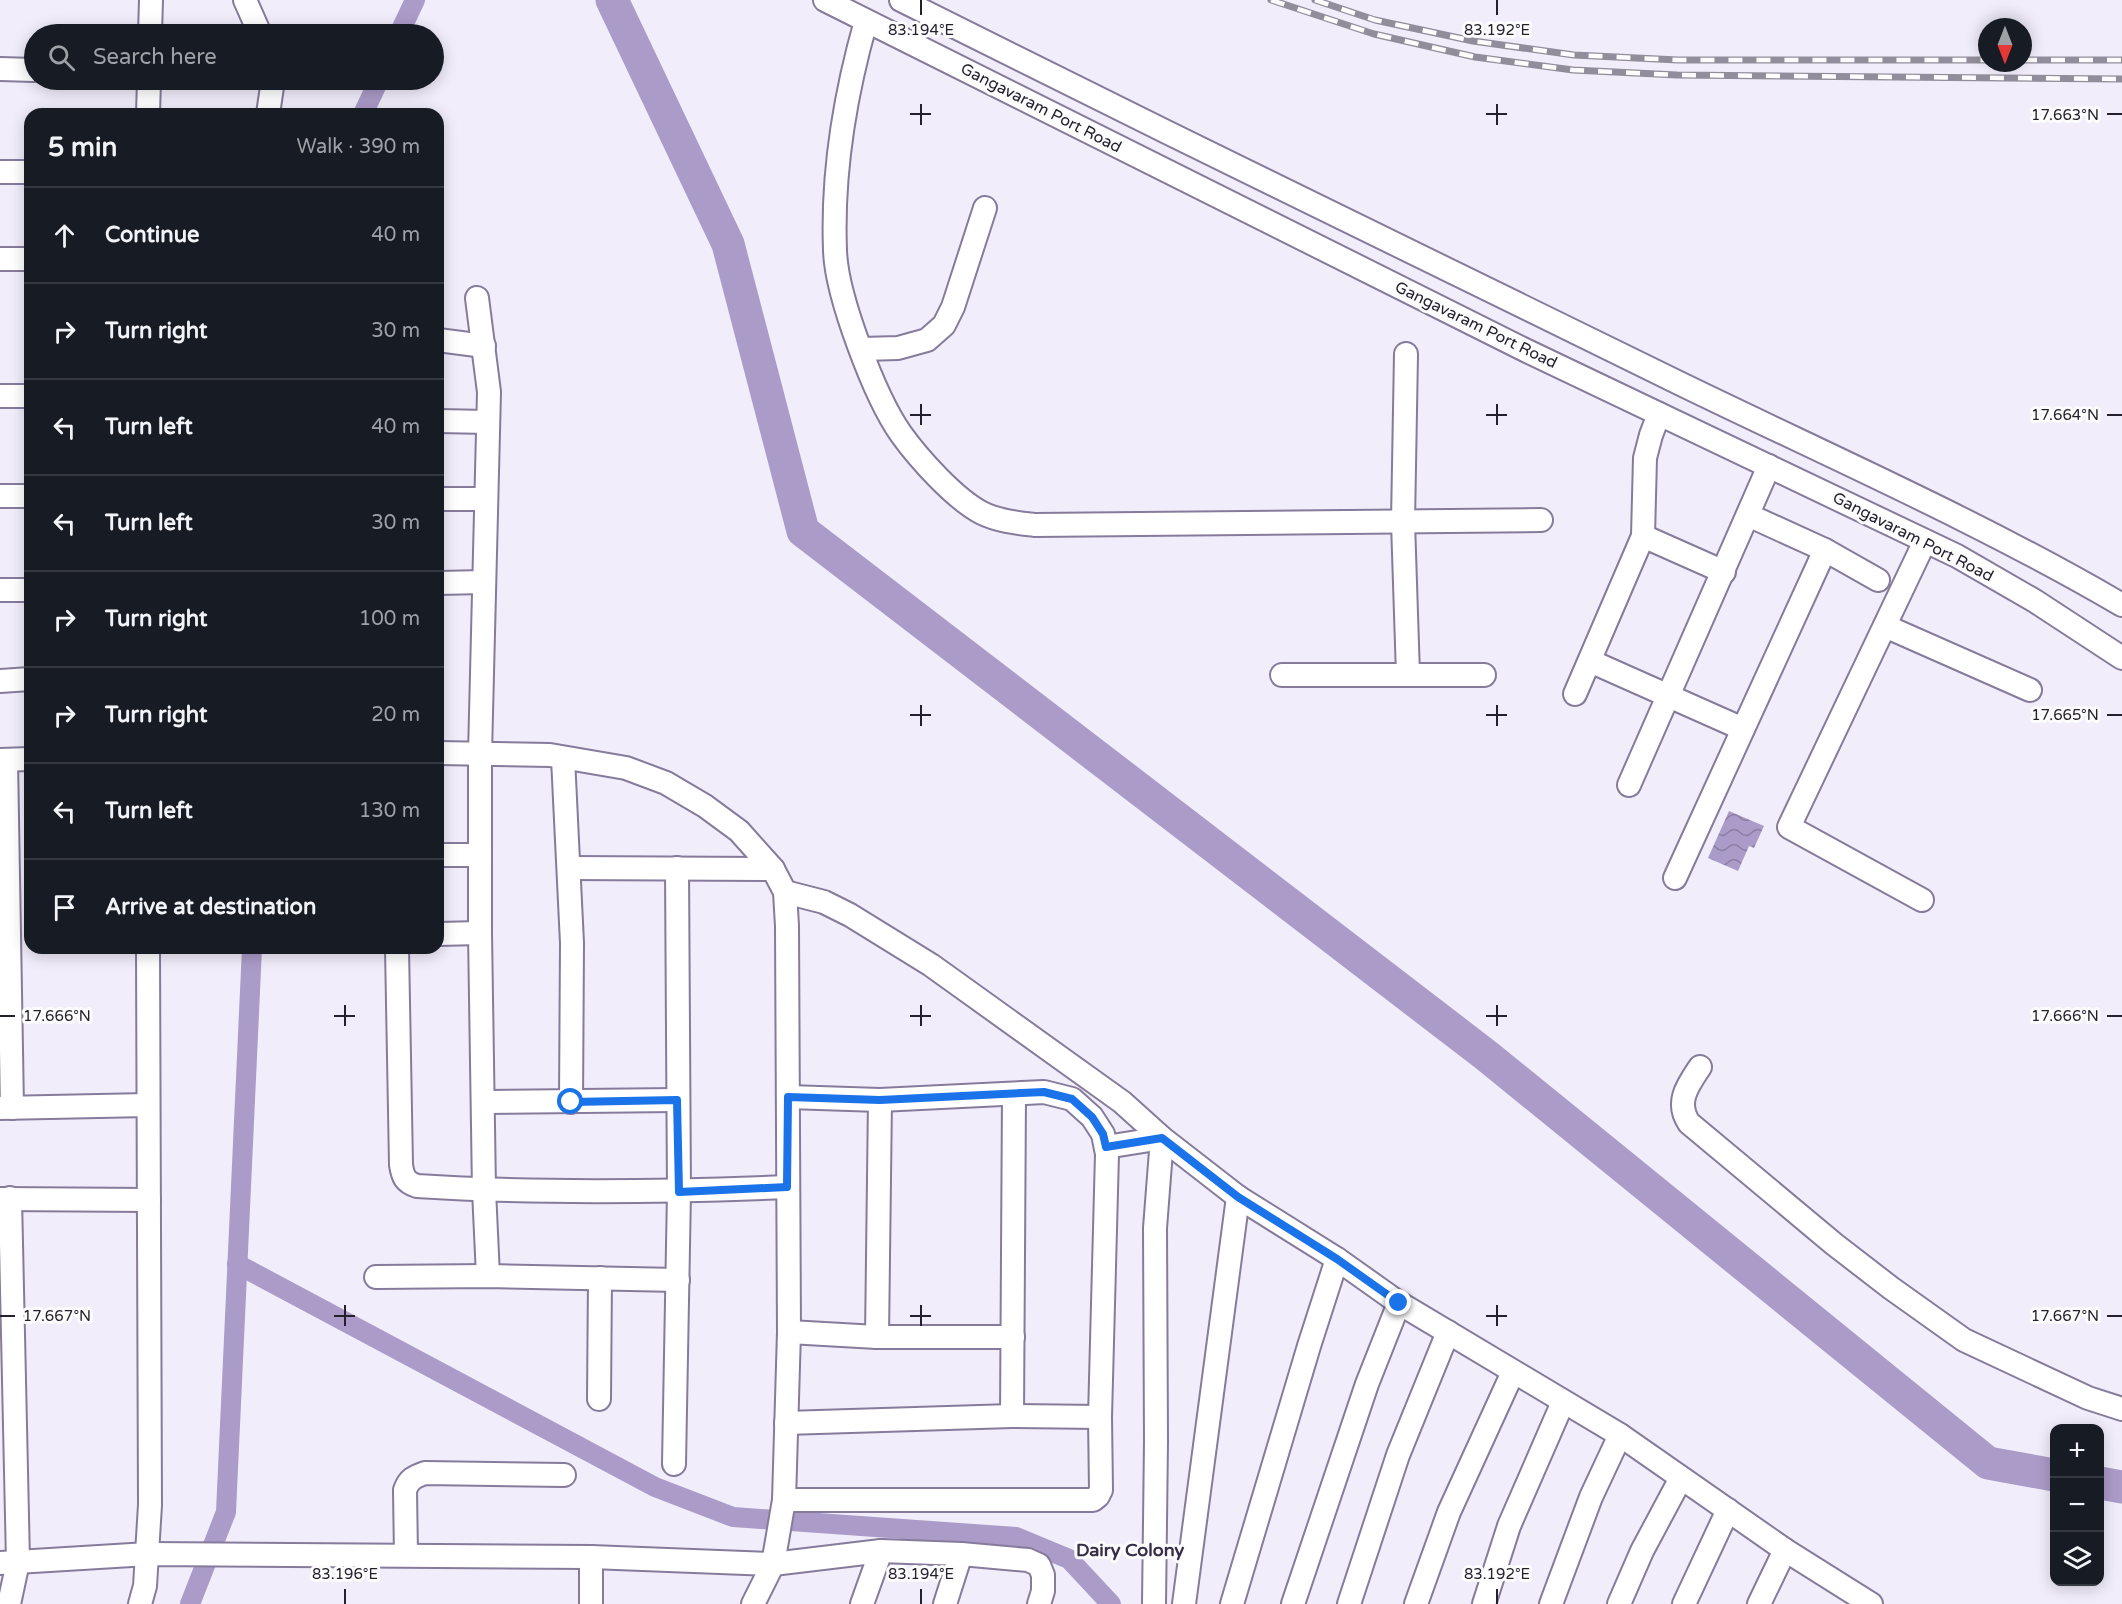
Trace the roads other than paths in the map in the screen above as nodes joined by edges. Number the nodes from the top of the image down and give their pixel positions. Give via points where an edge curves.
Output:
1 (151, 0) edge
2 (245, 0) edge
3 (825, 0) edge
4 (901, 0) edge
5 (866, 21) junction
6 (150, 24) edge
7 (256, 24) edge
8 (0, 69) edge
9 (24, 70) edge
10 (149, 90) edge
11 (272, 90) edge
12 (148, 108) edge
13 (269, 108) edge
14 (0, 172) edge
15 (24, 172) edge
16 (985, 208) dead end
17 (0, 259) edge
18 (24, 259) edge
19 (477, 298) dead end
20 (444, 341) edge
21 (484, 346) junction
22 (862, 349) junction
23 (1406, 354) dead end
24 (0, 396) edge
25 (24, 396) edge
26 (1659, 414) junction
27 (444, 421) edge
28 (488, 422) junction
29 (1769, 466) junction
30 (0, 496) edge
31 (24, 496) edge
32 (444, 499) edge
33 (486, 499) junction
34 (1748, 515) junction
35 (1541, 520) dead end
36 (1403, 522) junction
37 (1643, 536) junction
38 (1925, 541) junction
39 (1825, 550) junction
40 (1724, 572) junction
41 (1878, 580) dead end
42 (484, 582) junction
43 (444, 583) edge
44 (0, 590) edge
45 (24, 590) edge
46 (2122, 605) edge
47 (1885, 626) junction
48 (2122, 658) edge
49 (1590, 661) junction
50 (1282, 675) dead end
51 (1408, 675) junction
52 (1484, 675) dead end
53 (24, 679) edge
54 (0, 681) edge
55 (2030, 690) dead end
56 (1575, 694) dead end
57 (1669, 696) junction
58 (1743, 729) junction
59 (444, 753) edge
60 (480, 754) junction
61 (563, 758) junction
62 (24, 759) edge
63 (3, 760) edge
64 (1629, 785) dead end
65 (444, 855) edge
66 (480, 855) junction
67 (4, 864) edge
68 (569, 868) junction
69 (677, 868) junction
70 (773, 869) junction
71 (1675, 878) dead end
72 (785, 892) junction
73 (1922, 900) dead end
74 (480, 933) junction
75 (444, 934) edge
76 (148, 954) edge
77 (397, 954) edge
78 (1701, 1067) dead end
79 (1014, 1094) junction
80 (788, 1097) junction
81 (677, 1100) junction
82 (880, 1100) junction
83 (484, 1102) junction
84 (571, 1102) junction
85 (148, 1105) junction
86 (6, 1108) edge
87 (1162, 1138) junction
88 (1106, 1147) junction
89 (787, 1187) junction
90 (484, 1190) junction
91 (679, 1192) junction
92 (1238, 1197) junction
93 (5, 1199) edge
94 (149, 1200) junction
95 (1337, 1259) junction
96 (488, 1276) junction
97 (376, 1277) dead end
98 (600, 1278) junction
99 (678, 1280) junction
100 (1399, 1303) junction
101 (789, 1332) junction
102 (1448, 1332) junction
103 (877, 1337) junction
104 (1013, 1337) junction
105 (1513, 1372) junction
106 (599, 1400) dead end
107 (1563, 1402) junction
108 (2122, 1409) edge
109 (1012, 1416) junction
110 (1100, 1418) junction
111 (786, 1423) junction
112 (1620, 1436) junction
113 (674, 1464) dead end
114 (564, 1475) dead end
115 (1681, 1478) junction
116 (784, 1500) junction
117 (1728, 1510) junction
118 (1785, 1550) junction
119 (881, 1551) junction
120 (148, 1554) junction
121 (961, 1554) junction
122 (406, 1555) junction
123 (591, 1557) junction
124 (9, 1562) edge
125 (773, 1564) junction
126 (1838, 1596) edge
127 (9, 1604) edge
128 (140, 1604) edge
129 (591, 1604) edge
130 (753, 1604) edge
131 (862, 1604) edge
132 (945, 1604) edge
133 (1038, 1604) edge
134 (1154, 1604) edge
135 (1185, 1604) edge
136 (1232, 1604) edge
137 (1293, 1604) edge
138 (1349, 1604) edge
139 (1416, 1604) edge
140 (1484, 1604) edge
141 (1551, 1604) edge
142 (1619, 1604) edge
143 (1684, 1604) edge
144 (1759, 1604) edge
145 (1871, 1604) edge

1 - 6 street
2 - 7 street
3 - 5 street, Gangavaram Port Road
4 - 46 street, Gangavaram Port Road via 1995,535
5 - 22 street via 852,71 843,127 834,253 846,308
5 - 26 street, Gangavaram Port Road
8 - 9 street
10 - 12 street
11 - 13 street
14 - 15 street
16 - 22 street via 944,325 927,340 898,348
17 - 18 street
19 - 21 street
20 - 21 street
21 - 28 street
22 - 36 street via 877,389 901,433 950,490 982,513 1003,520 1035,525
23 - 36 street
24 - 25 street
26 - 29 street, Gangavaram Port Road
26 - 37 street via 1646,458
27 - 28 street
28 - 33 street
29 - 34 street
29 - 38 street, Gangavaram Port Road
30 - 31 street
32 - 33 street
33 - 42 street
34 - 39 street
34 - 40 street
35 - 36 street
36 - 51 street
37 - 40 street
37 - 49 street
38 - 47 street
38 - 48 street, Gangavaram Port Road via 2035,601
39 - 41 street
39 - 58 street
40 - 57 street
42 - 43 street
42 - 60 street
44 - 45 street
47 - 55 street
47 - 73 street via 1789,827
49 - 56 street
49 - 57 street
50 - 51 street
51 - 52 street
53 - 54 street
57 - 58 street
57 - 64 street
58 - 71 street
59 - 60 street
60 - 61 street
60 - 66 street
61 - 68 street
61 - 70 street via 626,768 666,783 739,831
62 - 63 street
63 - 67 street
65 - 66 street
66 - 74 street
67 - 86 street
68 - 69 street
68 - 84 street
69 - 70 street
69 - 81 street
70 - 72 street
72 - 80 street
72 - 87 street via 824,902 850,915 931,965 1122,1102
74 - 75 street
74 - 83 street
76 - 85 street
77 - 90 street via 404,1178 417,1186
78 - 108 street via 1682,1102 1689,1123 1834,1244 1964,1340 2088,1398
79 - 82 street
79 - 88 street via 1044,1092 1072,1099 1092,1117
79 - 104 street
80 - 82 street
80 - 89 street
81 - 84 street
81 - 91 street
82 - 103 street
83 - 84 street
83 - 90 street
85 - 86 street
85 - 94 street
87 - 88 street
87 - 92 street
87 - 134 street via 1155,1228
88 - 110 street
89 - 91 street
89 - 101 street
90 - 91 street
90 - 96 street
91 - 99 street
92 - 95 street
92 - 135 street
93 - 94 street
93 - 124 street
94 - 120 street
95 - 100 street
95 - 136 street
96 - 97 street
96 - 98 street
98 - 99 street
98 - 106 street
99 - 113 street
100 - 102 street
100 - 137 street via 1367,1384
101 - 103 street
101 - 111 street
102 - 105 street
102 - 138 street via 1398,1455
103 - 104 street
104 - 109 street
105 - 107 street
105 - 139 street via 1449,1512
107 - 112 street
107 - 140 street via 1509,1526
109 - 110 street
109 - 111 street
110 - 116 street via 1101,1490 1092,1500
111 - 116 street
112 - 115 street
112 - 141 street via 1591,1497
114 - 122 street via 415,1476 405,1490
115 - 117 street
115 - 142 street
116 - 125 street
117 - 118 street
117 - 143 street
118 - 126 street
118 - 144 street
119 - 121 street
119 - 125 street
119 - 131 street
120 - 122 street
120 - 124 street
120 - 128 street
121 - 132 street
121 - 133 street via 1028,1560 1039,1565 1043,1591
122 - 123 street
123 - 125 street
123 - 129 street
124 - 127 street
125 - 130 street
126 - 145 street

